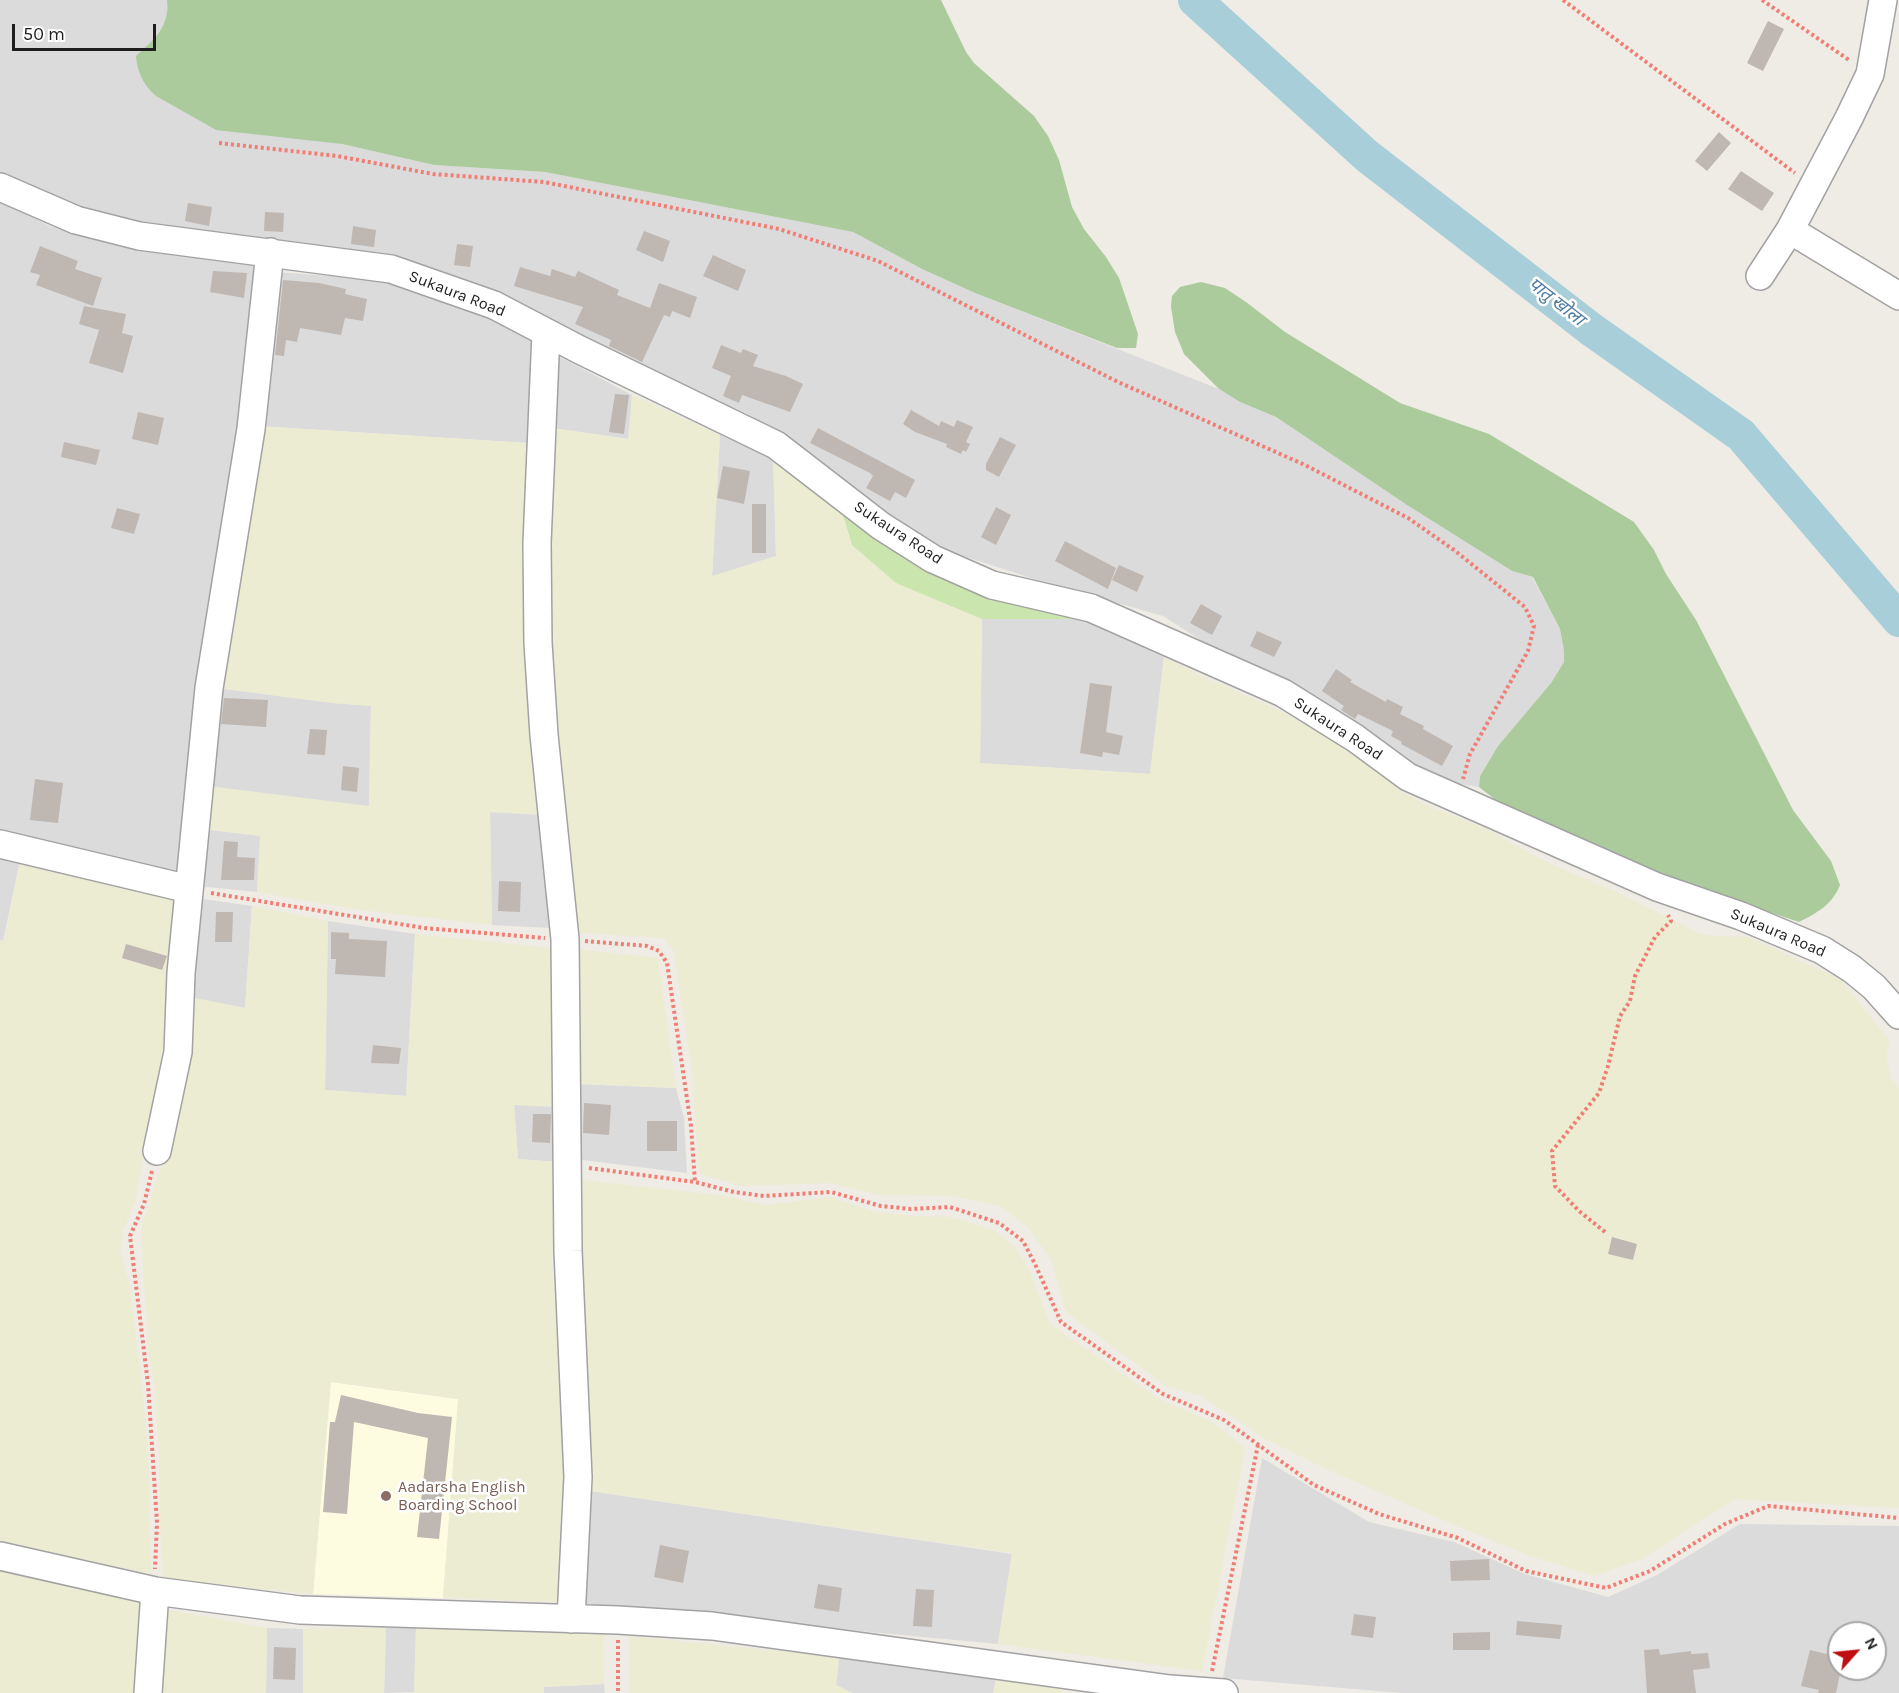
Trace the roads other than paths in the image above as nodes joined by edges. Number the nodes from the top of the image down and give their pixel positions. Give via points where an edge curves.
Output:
1 (1883, 0) edge
2 (0, 187) edge
3 (1790, 230) junction
4 (270, 252) junction
5 (1760, 276) dead end
6 (1899, 296) edge
7 (546, 333) junction
8 (0, 844) edge
9 (189, 889) junction
10 (1899, 1015) edge
11 (157, 1150) road end
12 (0, 1556) edge
13 (155, 1591) junction
14 (571, 1619) junction
15 (148, 1693) edge
16 (1216, 1693) edge

1 - 3 street via 1870,74
2 - 4 street, Sukaura Road via 76,220 139,236
3 - 5 street
3 - 6 street
4 - 7 street, Sukaura Road via 391,269 494,305
4 - 9 street via 251,429 209,688
7 - 10 street, Sukaura Road via 776,445 880,526 933,559 992,585 1091,608 1283,693 1408,777 1657,887 1822,950 1874,987
7 - 14 street via 537,543 538,643 566,939 568,1251 578,1477
8 - 9 street
9 - 11 street via 178,1052
12 - 13 street
13 - 14 street via 300,1610
13 - 15 street
14 - 16 street via 712,1626

